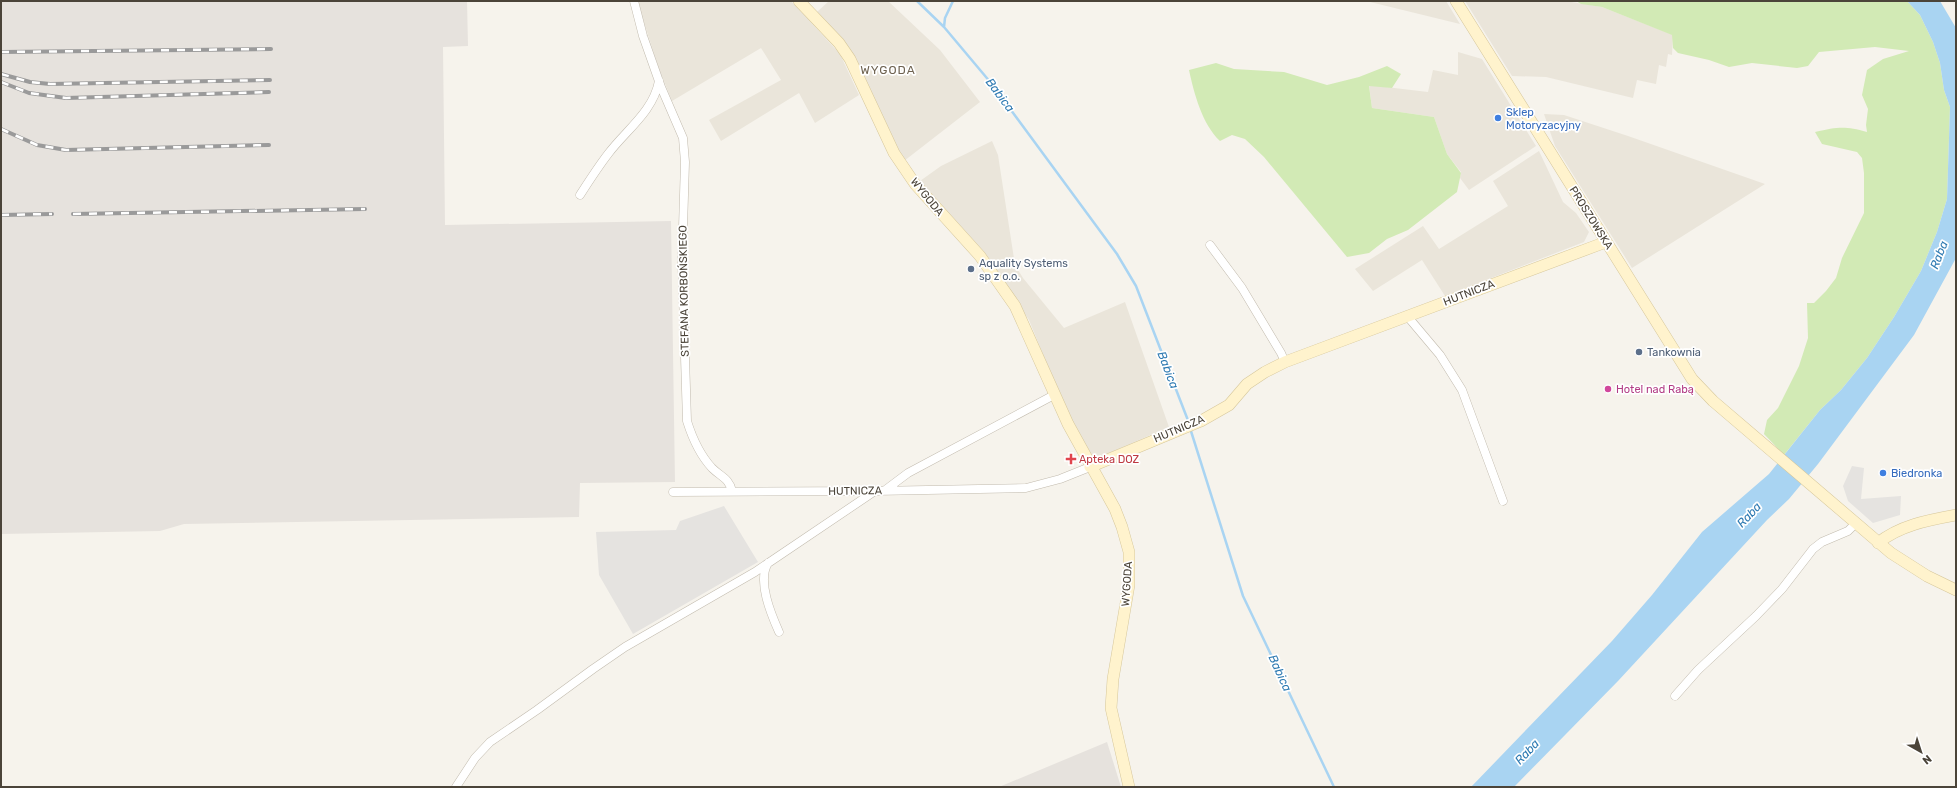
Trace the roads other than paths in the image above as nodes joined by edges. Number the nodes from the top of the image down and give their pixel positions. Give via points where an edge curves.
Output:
1 (634, 1) edge
2 (799, 1) edge
3 (1456, 1) edge
4 (659, 80) junction
5 (580, 195) dead end
6 (1606, 242) junction
7 (1210, 246) dead end
8 (1408, 317) junction
9 (1284, 362) junction
10 (1054, 395) junction
11 (1090, 467) junction
12 (732, 491) junction
13 (875, 491) junction
14 (884, 491) junction
15 (673, 492) dead end
16 (1503, 501) dead end
17 (1956, 515) edge
18 (1856, 523) junction
19 (1878, 543) junction
20 (768, 563) junction
21 (1956, 590) edge
22 (779, 632) dead end
23 (1675, 696) dead end
24 (456, 787) edge
25 (1129, 787) edge

1 - 4 street, STEFANA KORBOŃSKIEGO
2 - 10 street, WYGODA via 839,43 850,59 894,153 915,184 980,256 1015,306
3 - 6 street, PROSZOWSKA
4 - 5 street via 653,100 607,154
4 - 12 street, STEFANA KORBOŃSKIEGO via 683,138 682,261 687,421 692,437 712,467 730,482
6 - 8 street, HUTNICZA
6 - 18 street, PROSZOWSKA via 1692,379 1739,424
7 - 9 street via 1242,288 1281,352
8 - 9 street, HUTNICZA
8 - 16 street via 1440,355 1462,390
9 - 11 street, HUTNICZA via 1247,384 1229,405 1201,421
10 - 11 street, WYGODA
10 - 14 street via 908,473
11 - 14 street, HUTNICZA via 1060,479 1026,488
11 - 25 street, WYGODA via 1115,509 1129,552 1129,585 1113,679 1111,708
12 - 13 street, HUTNICZA
12 - 15 street, HUTNICZA
13 - 14 street, HUTNICZA
13 - 20 street
17 - 19 street via 1905,528
18 - 19 street, PROSZOWSKA
18 - 23 street via 1812,549 1782,589 1698,670
19 - 21 street, PROSZOWSKA via 1906,564
20 - 22 street via 764,570 768,606
20 - 24 street via 625,647 490,742 475,758

